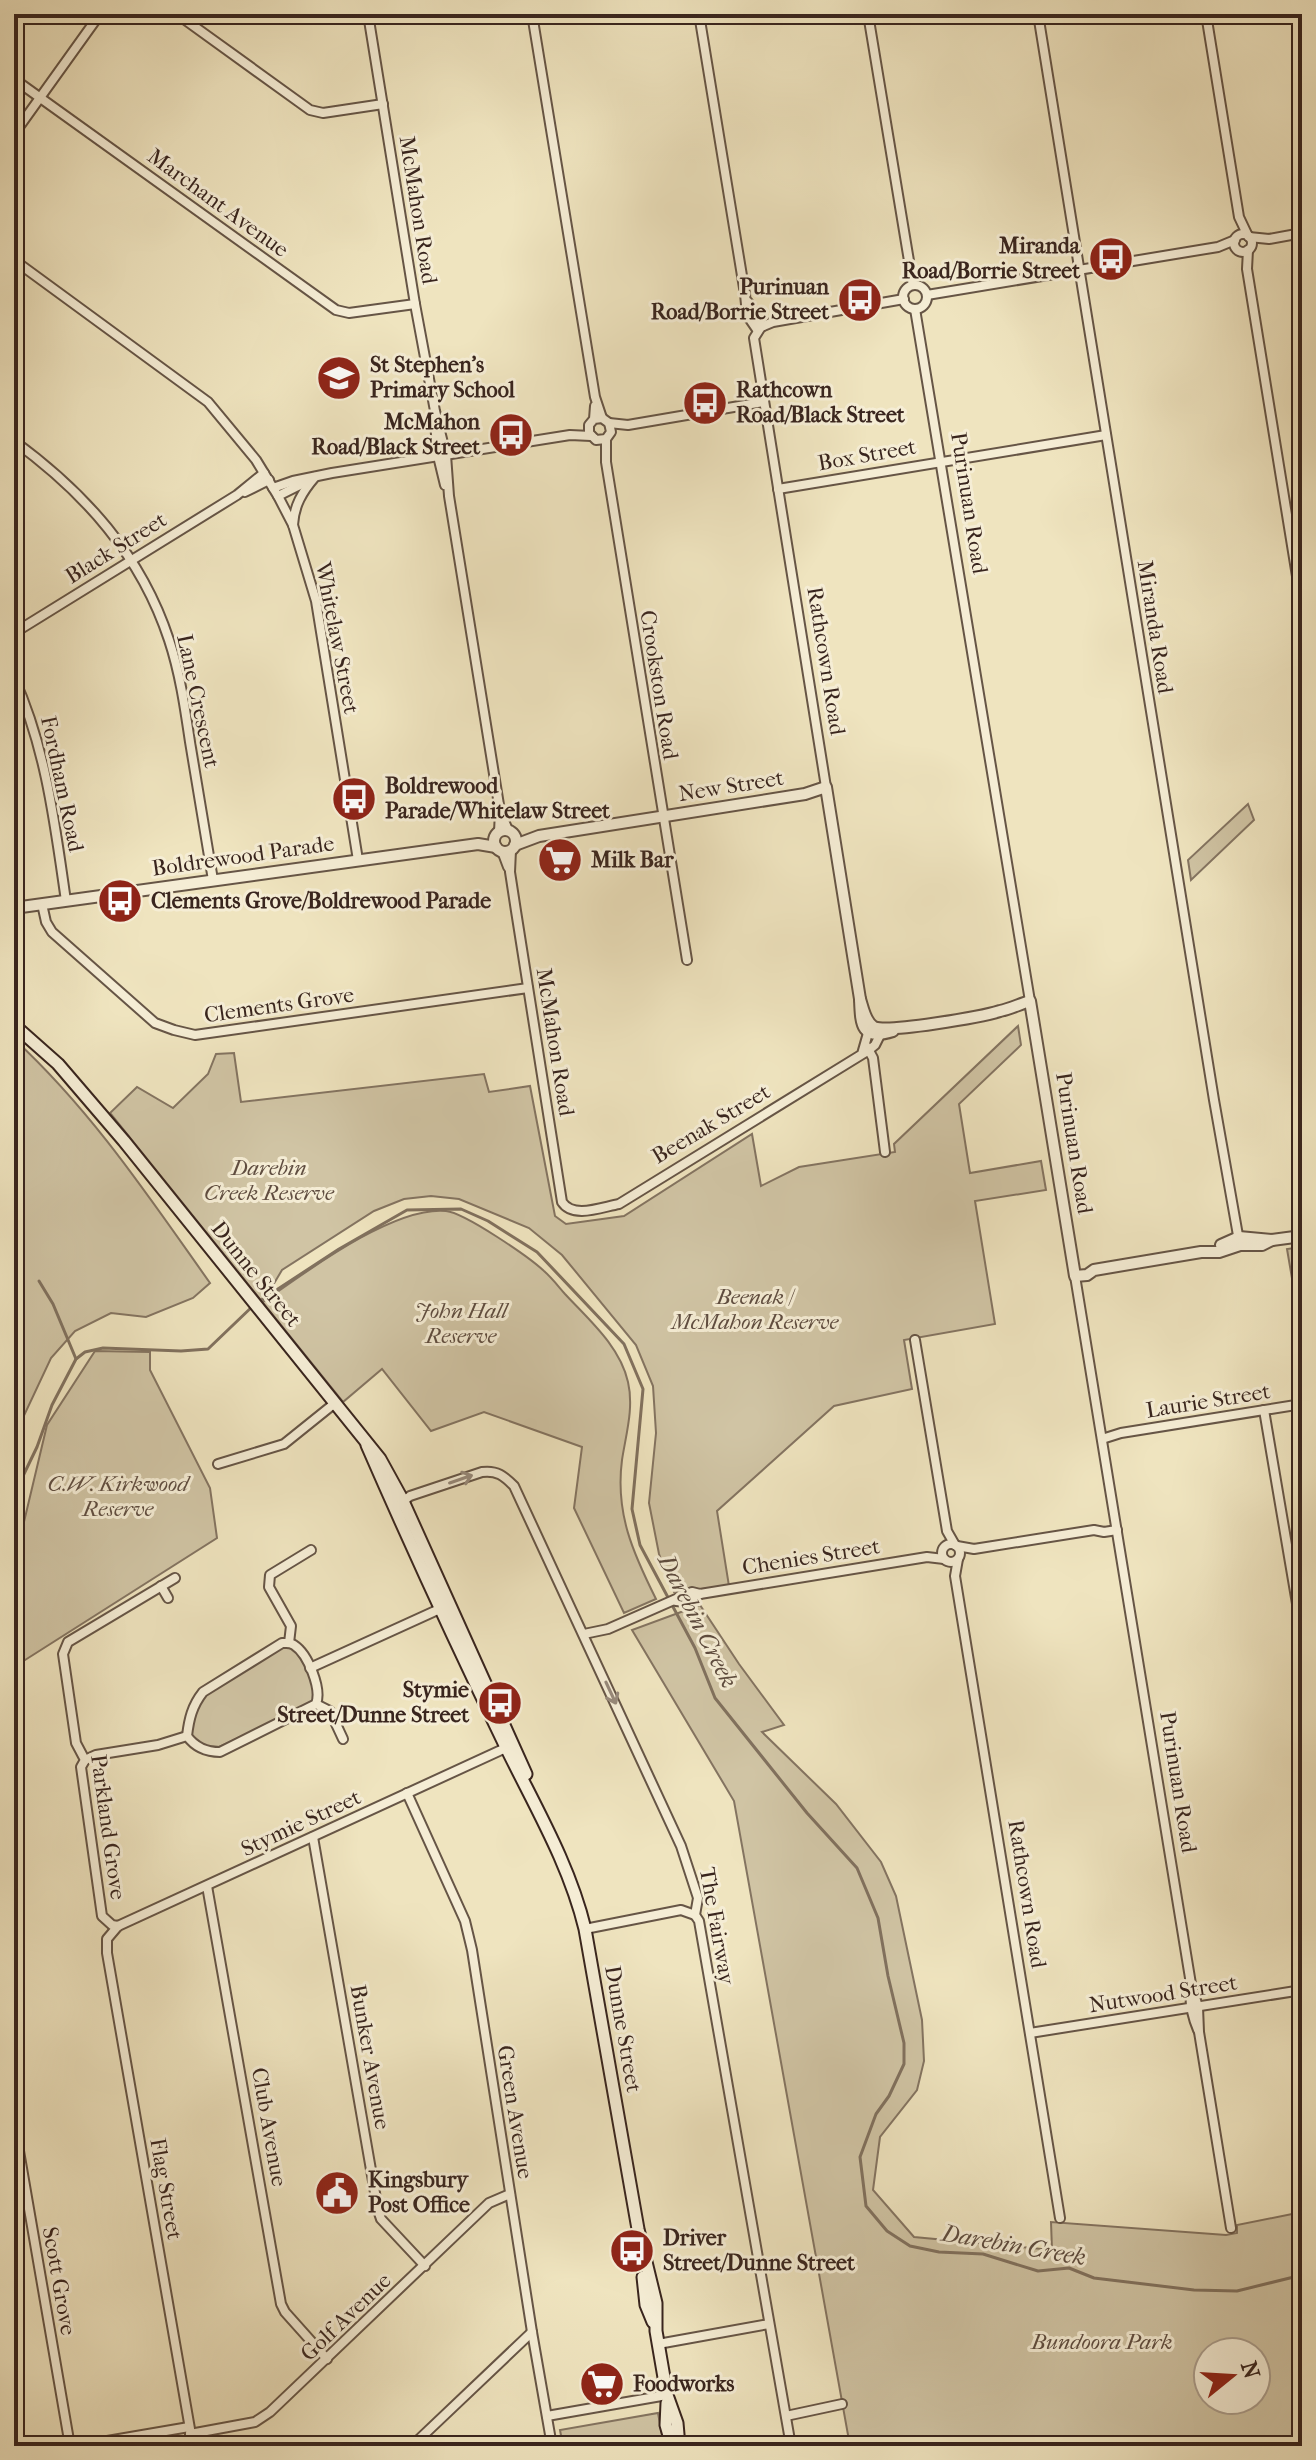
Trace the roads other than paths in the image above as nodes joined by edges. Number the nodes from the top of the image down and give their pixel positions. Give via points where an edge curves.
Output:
1 (100, 14) edge
2 (177, 14) edge
3 (368, 14) edge
4 (532, 14) edge
5 (699, 14) edge
6 (868, 14) edge
7 (1038, 14) edge
8 (1206, 14) edge
9 (14, 79) edge
10 (40, 98) junction
11 (383, 104) junction
12 (14, 134) edge
13 (1302, 233) edge
14 (1243, 243) junction
15 (14, 260) edge
16 (1080, 270) junction
17 (913, 285) junction
18 (927, 295) junction
19 (904, 299) junction
20 (415, 304) junction
21 (915, 309) junction
22 (760, 328) junction
23 (763, 402) junction
24 (599, 421) junction
25 (628, 425) junction
26 (570, 435) junction
27 (1106, 435) junction
28 (608, 437) junction
29 (594, 438) junction
30 (14, 441) edge
31 (442, 455) junction
32 (942, 461) junction
33 (606, 462) junction
34 (316, 477) junction
35 (271, 484) junction
36 (778, 489) junction
37 (293, 525) junction
38 (131, 560) junction
39 (1302, 607) edge
40 (14, 633) edge
41 (14, 678) edge
42 (826, 791) junction
43 (663, 817) junction
44 (505, 841) junction
45 (358, 860) junction
46 (213, 880) junction
47 (66, 901) junction
48 (42, 904) junction
49 (14, 908) edge
50 (687, 960) dead end
51 (528, 988) junction
52 (1030, 1001) junction
53 (999, 1012) junction
54 (1032, 1013) junction
55 (14, 1025) edge
56 (874, 1032) junction
57 (864, 1052) junction
58 (885, 1152) dead end
59 (575, 1212) joint
60 (1302, 1236) edge
61 (1239, 1241) junction
62 (1075, 1273) junction
63 (915, 1340) dead end
64 (335, 1403) junction
65 (1302, 1404) edge
66 (1264, 1410) junction
67 (1102, 1436) junction
68 (367, 1445) junction
69 (218, 1464) dead end
70 (404, 1502) junction
71 (398, 1516) junction
72 (1116, 1526) junction
73 (947, 1531) junction
74 (956, 1546) junction
75 (944, 1547) junction
76 (974, 1549) junction
77 (311, 1550) dead end
78 (927, 1557) junction
79 (958, 1558) junction
80 (945, 1560) junction
81 (955, 1576) junction
82 (175, 1578) dead end
83 (161, 1586) junction
84 (168, 1598) dead end
85 (445, 1606) junction
86 (608, 1629) junction
87 (1302, 1633) edge
88 (584, 1634) junction
89 (289, 1643) junction
90 (591, 1648) junction
91 (310, 1668) junction
92 (316, 1704) junction
93 (187, 1736) junction
94 (343, 1739) dead end
95 (510, 1745) junction
96 (85, 1760) junction
97 (407, 1793) junction
98 (313, 1837) junction
99 (207, 1886) junction
100 (695, 1915) junction
101 (118, 1926) junction
102 (585, 1929) junction
103 (107, 1939) joint
104 (1302, 1990) edge
105 (1194, 2007) junction
106 (1030, 2033) junction
107 (14, 2122) edge
108 (510, 2194) junction
109 (26, 2198) junction
110 (14, 2207) edge
111 (1060, 2218) dead end
112 (1231, 2228) dead end
113 (425, 2266) junction
114 (769, 2324) junction
115 (532, 2332) junction
116 (658, 2344) junction
117 (327, 2359) junction
118 (667, 2395) junction
119 (842, 2404) dead end
120 (547, 2416) junction
121 (786, 2416) junction
122 (190, 2430) junction
123 (70, 2446) edge
124 (78, 2446) edge
125 (193, 2446) edge
126 (412, 2446) edge
127 (552, 2446) edge
128 (672, 2446) edge
129 (679, 2446) edge
130 (791, 2446) edge

1 - 10 street
2 - 11 street via 310,110 323,113
3 - 11 street, McMahon Road
4 - 24 street
5 - 22 street, Rathcown Road via 745,294
6 - 17 street
7 - 16 street, Miranda Road
8 - 14 street
9 - 10 street, Marchant Avenue
10 - 12 street
10 - 20 street, Marchant Avenue via 336,310
11 - 20 street, McMahon Road
13 - 14 street
14 - 16 street
14 - 39 street
15 - 35 street, Whitelaw Street via 208,402
16 - 18 street
16 - 27 street, Miranda Road
17 - 18 street via 923,287
17 - 19 street
18 - 21 street via 925,304
19 - 21 street
19 - 22 street
20 - 31 street, McMahon Road
21 - 32 street, Purinuan Road
22 - 23 street, Rathcown Road via 754,343
23 - 25 street
23 - 36 street, Rathcown Road
24 - 25 street
24 - 26 street, Black Street
24 - 28 street, Crookston Road
24 - 29 street, Crookston Road
25 - 28 street
26 - 29 street, Black Street
26 - 31 street, Black Street
27 - 32 street, Box Street
27 - 61 street, Miranda Road
28 - 29 street, Black Street
28 - 33 street, Crookston Road
29 - 33 street, Crookston Road
30 - 38 street, Lane Crescent via 81,495
31 - 34 street, Black Street
31 - 44 street, McMahon Road
32 - 36 street, Box Street
32 - 52 street, Purinuan Road
33 - 43 street, Crookston Road
34 - 35 street, Black Street
34 - 37 street via 302,493
35 - 37 street, Whitelaw Street
35 - 38 street, Black Street via 237,495
36 - 42 street, Rathcown Road
37 - 45 street, Whitelaw Street via 316,601
38 - 40 street, Black Street
38 - 46 street, Lane Crescent via 169,639
41 - 47 street, Fordham Road via 44,762
42 - 43 street, New Street
42 - 56 street, Rathcown Road via 860,999
43 - 44 street, Boldrewood Parade
43 - 50 street, Crookston Road
44 - 45 street, Boldrewood Parade
44 - 51 street, McMahon Road
45 - 46 street, Boldrewood Parade
46 - 47 street, Boldrewood Parade
47 - 48 street, Boldrewood Parade
48 - 49 street, Boldrewood Parade
48 - 51 street, Clements Grove via 52,932 155,1023 195,1035
51 - 59 street, McMahon Road via 562,1202
52 - 53 street
52 - 54 street, Purinuan Road
53 - 54 street
53 - 56 street
54 - 62 street, Purinuan Road
55 - 64 main road, Dunne Street via 58,1064 115,1130
56 - 57 street
57 - 58 street via 874,1078
57 - 59 street, Beenak Street via 619,1204
60 - 61 street
61 - 62 street via 1087,1275
62 - 67 street, Purinuan Road
63 - 73 street
64 - 68 main road, Dunne Street
64 - 69 street via 284,1444
65 - 66 street, Laurie Street
66 - 67 street, Laurie Street
66 - 87 street
67 - 72 street, Purinuan Road
68 - 70 main road, Dunne Street
68 - 71 main road, Dunne Street
70 - 71 street
70 - 85 main road, Dunne Street
70 -> 88 street, The Fairway via 482,1472 502,1474 514,1486
71 - 85 main road, Dunne Street
72 - 76 street via 1104,1532
72 - 105 street, Purinuan Road
73 - 74 street
73 - 75 street
74 - 75 street
74 - 76 street
74 - 79 street
75 - 78 street, Chenies Street
75 - 80 street
76 - 79 street
77 - 89 street via 270,1575 269,1587 291,1626
78 - 80 street, Chenies Street
78 - 86 street, Chenies Street via 688,1594
79 - 80 street
79 - 81 street, Rathcown Road
80 - 81 street, Rathcown Road
81 - 106 street, Rathcown Road
82 - 83 street, Parkland Grove
83 - 84 street
83 - 96 street, Parkland Grove via 68,1642 63,1654 76,1743
85 - 91 street
85 - 95 main road, Dunne Street
86 - 88 street, Chenies Street
86 - 90 street, Chenies Street
88 - 90 street, The Fairway
89 - 91 street
89 - 93 street via 203,1692 189,1717
90 -> 100 street, The Fairway via 690,1869 698,1898
91 - 92 street via 318,1689
92 - 93 street via 220,1752 200,1748
92 - 94 street via 330,1711
93 - 96 street
95 - 97 street, Stymie Street
95 - 102 main road, Dunne Street via 577,1896
96 - 101 street, Parkland Grove via 81,1767 102,1916
97 - 98 street, Stymie Street
97 - 108 street, Green Avenue via 465,1921
98 - 99 street, Stymie Street
98 - 113 street, Bunker Avenue via 378,2210
99 - 101 street, Stymie Street
99 - 117 street, Club Avenue via 281,2304
100 - 102 street via 681,1910
100 - 114 street, The Fairway
101 - 103 street, Stymie Street
102 - 116 main road, Dunne Street via 656,2303
103 - 122 street, Flag Street
104 - 105 street, Nutwood Street
105 - 106 street, Nutwood Street
105 - 112 street, Purinuan Road
106 - 111 street, Rathcown Road
107 - 109 street, Scott Grove
108 - 113 street, Golf Avenue via 489,2203
108 - 115 street, Green Avenue
109 - 110 street
109 - 123 street, Scott Grove
113 - 117 street, Golf Avenue
114 - 116 street
114 - 121 street, The Fairway
115 - 120 street, Green Avenue
115 - 126 street
116 - 118 main road, Dunne Street
117 - 122 street, Golf Avenue via 255,2422
118 - 120 street
118 - 128 main road, Dunne Street
118 - 129 main road, Dunne Street
119 - 121 street
120 - 127 street, Green Avenue
121 - 130 street, The Fairway
122 - 124 street, Golf Avenue
122 - 125 street, Flag Street

